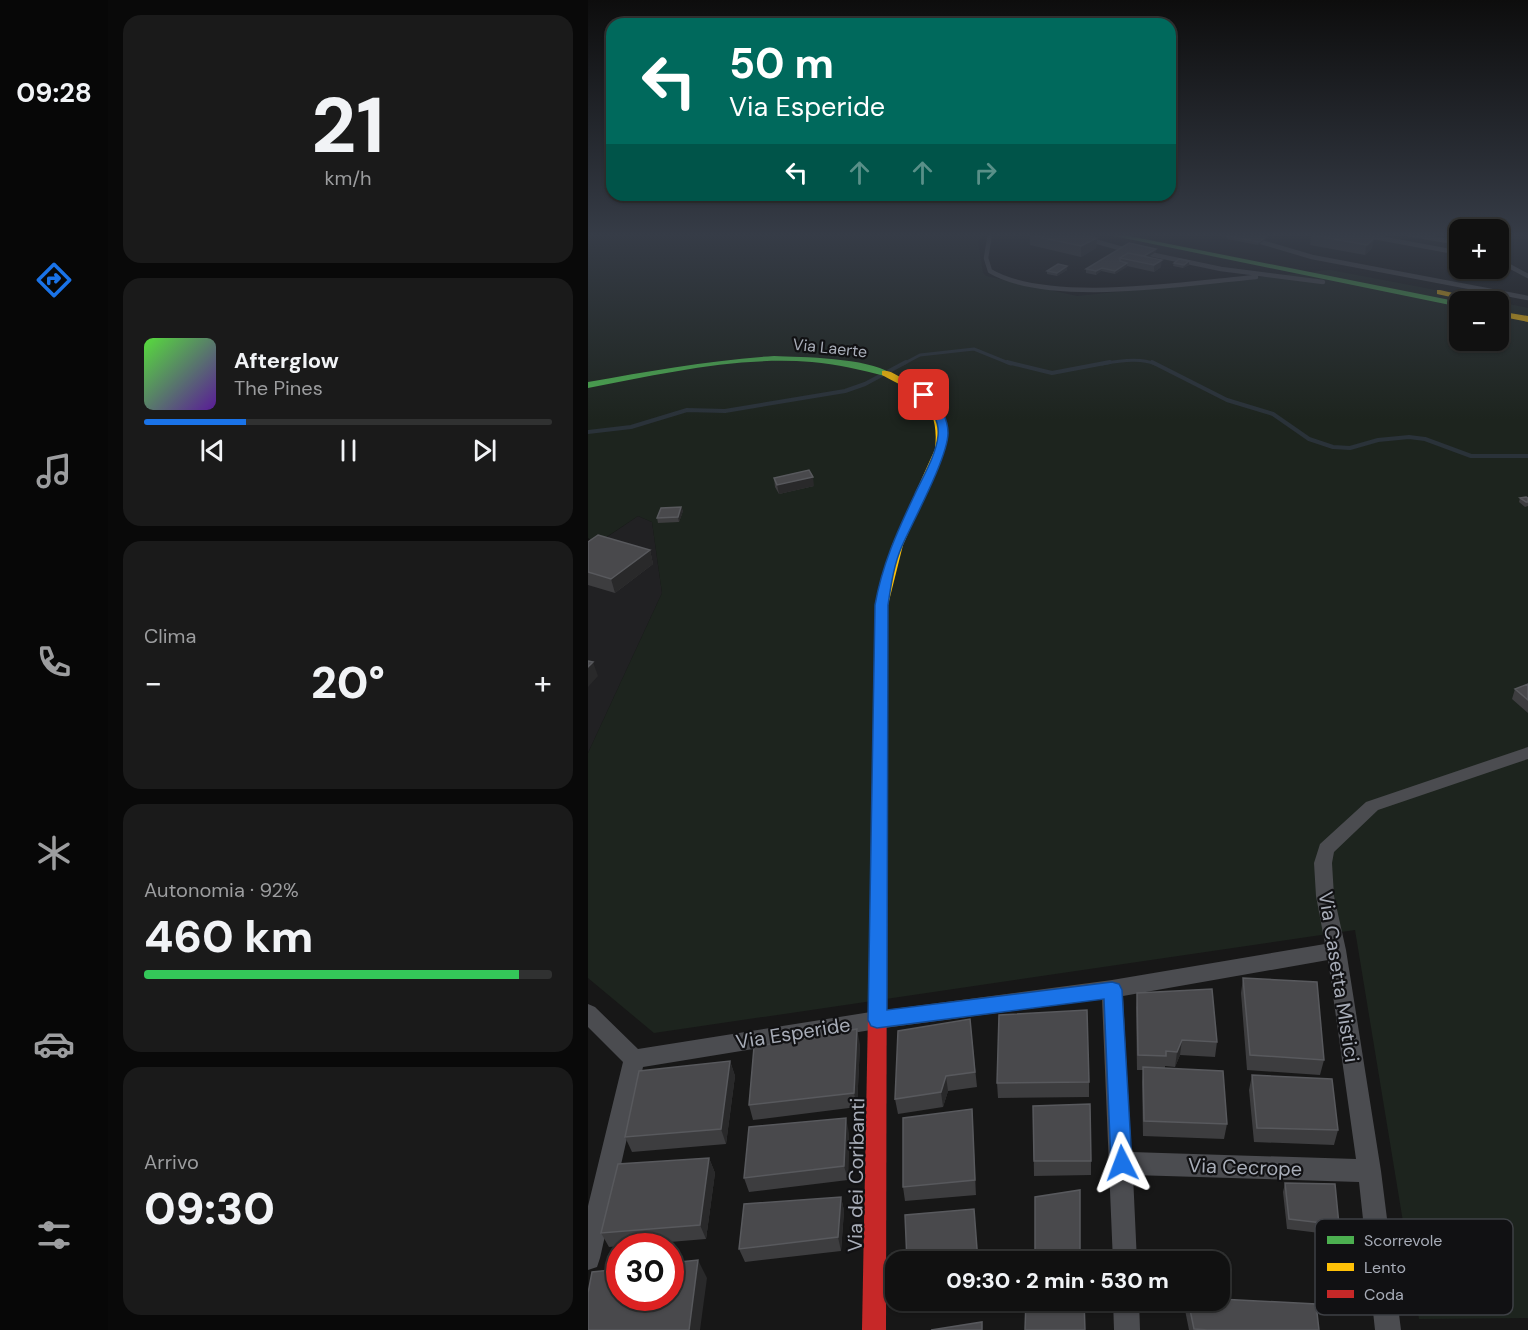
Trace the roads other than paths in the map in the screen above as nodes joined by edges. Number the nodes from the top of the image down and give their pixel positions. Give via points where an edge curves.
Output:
1 (1414, 296) edge
2 (1418, 296) edge
3 (1428, 298) junction
4 (1449, 303) edge
5 (1509, 305) edge
6 (1528, 309) edge
7 (1509, 315) edge
8 (1528, 319) edge
9 (588, 385) edge
10 (1528, 753) edge
11 (1336, 950) junction
12 (1112, 990) junction
13 (588, 1013) edge
14 (877, 1020) junction
15 (634, 1059) junction
16 (1122, 1163) junction
17 (1369, 1171) junction
18 (595, 1194) edge
19 (1375, 1219) edge
20 (1125, 1251) edge
21 (588, 1258) edge
22 (1126, 1311) edge
23 (1386, 1315) edge
24 (874, 1330) edge
25 (1127, 1330) edge
26 (1388, 1330) edge

1 - 3 lane
2 - 3 main road
3 - 4 main road
5 - 6 main road
7 - 8 main road
9 - 14 main road, Via Laerte via 767,360 828,361 872,368 900,379 933,404 941,419 943,432 936,459 895,549 882,595
10 - 11 street, Via Casetta Mistici via 1372,806 1326,849 1325,896
11 - 12 street, Via Esperide
11 - 17 street, Via Casetta Mistici
12 - 14 street, Via Esperide
12 - 16 street
13 - 15 street
14 - 15 street, Via Esperide
14 - 24 main road, Via dei Coribanti
15 - 18 street
16 - 17 street, Via Cecrope
16 - 20 street
17 - 19 street, Via Casetta Mistici
18 - 21 street
22 - 25 street
23 - 26 street, Via Casetta Mistici

